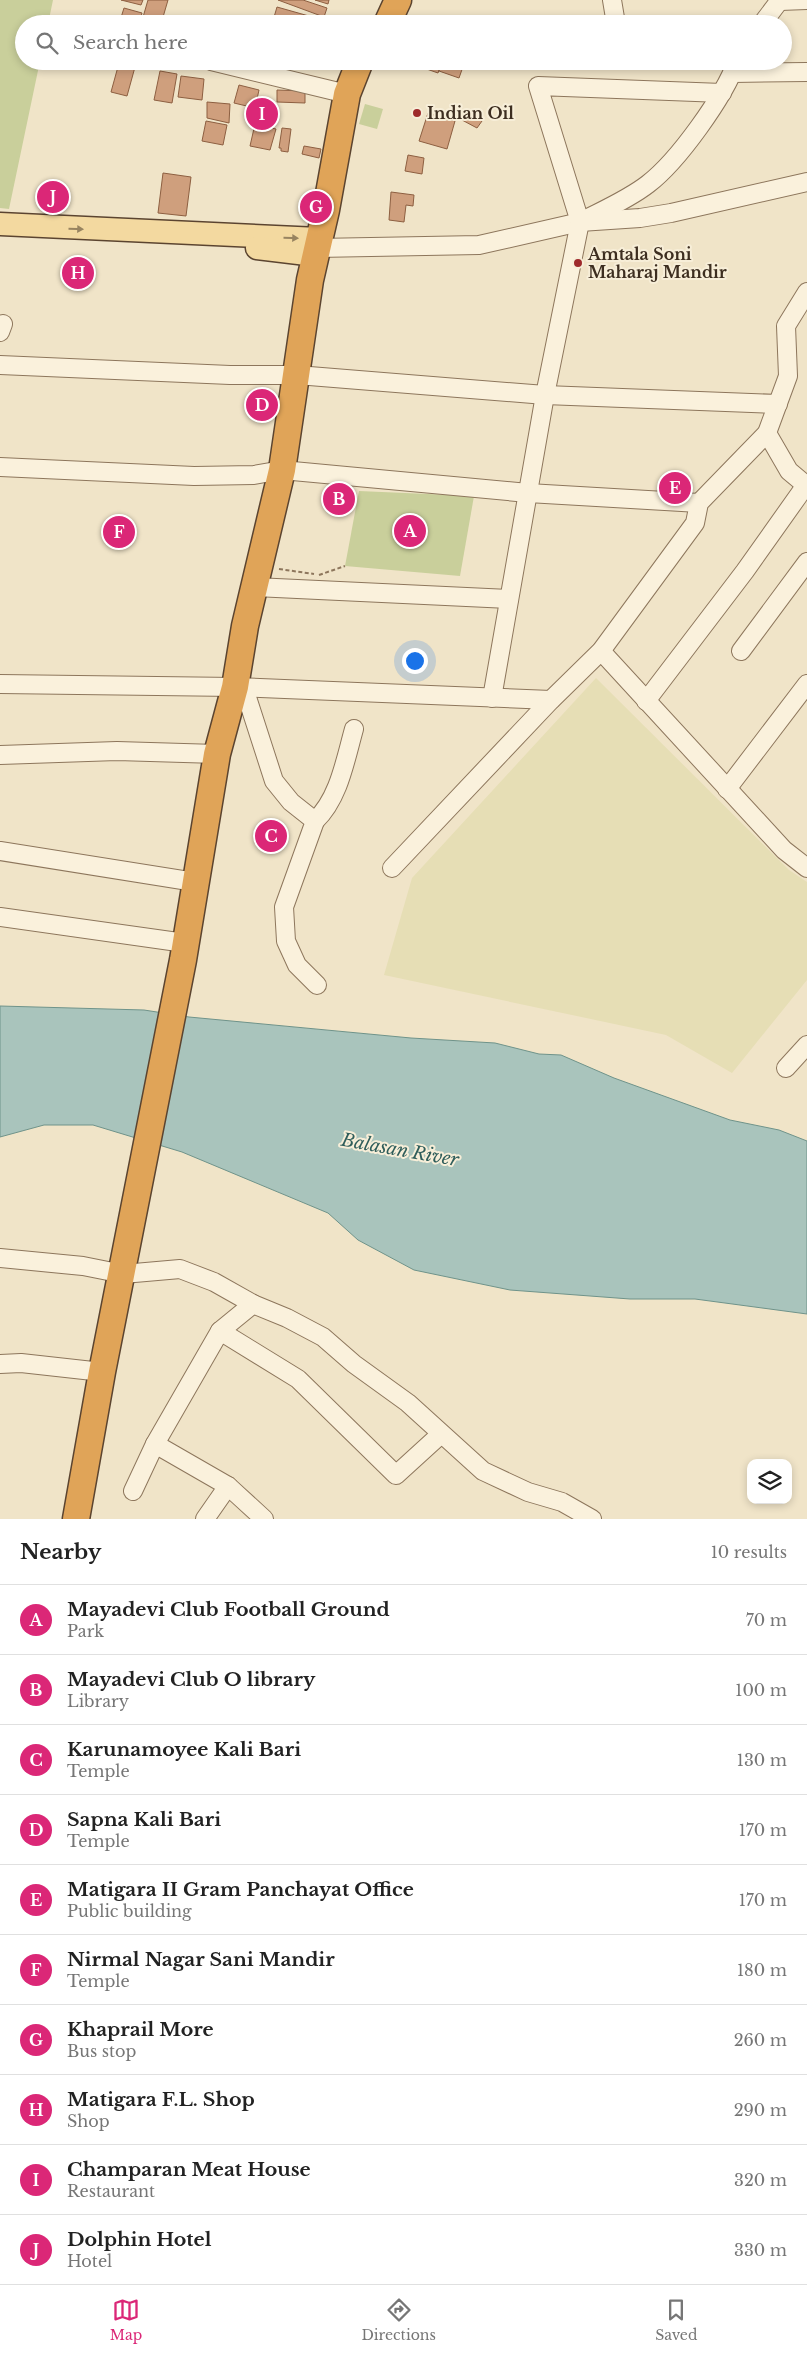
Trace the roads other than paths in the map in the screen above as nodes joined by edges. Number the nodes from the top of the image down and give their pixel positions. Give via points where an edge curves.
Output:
1 (385, 0) edge
2 (398, 0) edge
3 (612, 0) edge
4 (780, 0) edge
5 (807, 0) edge
6 (378, 15) edge
7 (391, 15) edge
8 (614, 15) edge
9 (769, 15) edge
10 (248, 70) edge
11 (357, 70) edge
12 (368, 70) edge
13 (734, 70) edge
14 (778, 70) edge
15 (807, 72) edge
16 (722, 93) junction
17 (348, 94) junction
18 (339, 143) junction
19 (807, 182) edge
20 (580, 222) junction
21 (0, 224) edge
22 (157, 232) junction
23 (315, 256) junction
24 (807, 292) edge
25 (0, 366) edge
26 (297, 375) junction
27 (546, 395) junction
28 (778, 404) junction
29 (767, 433) junction
30 (0, 467) edge
31 (282, 470) junction
32 (806, 486) edge
33 (528, 492) junction
34 (699, 503) junction
35 (807, 562) edge
36 (257, 577) junction
37 (510, 600) junction
38 (601, 651) junction
39 (741, 651) dead end
40 (0, 684) edge
41 (807, 684) edge
42 (240, 688) junction
43 (492, 698) junction
44 (551, 700) junction
45 (646, 700) junction
46 (354, 729) dead end
47 (217, 754) junction
48 (0, 755) edge
49 (727, 790) junction
50 (315, 821) junction
51 (0, 851) edge
52 (392, 868) dead end
53 (807, 868) edge
54 (195, 882) junction
55 (0, 917) edge
56 (184, 952) junction
57 (317, 985) dead end
58 (807, 1046) edge
59 (786, 1068) dead end
60 (0, 1258) edge
61 (123, 1274) junction
62 (252, 1304) junction
63 (220, 1331) junction
64 (0, 1364) edge
65 (102, 1372) junction
66 (441, 1434) junction
67 (155, 1444) junction
68 (228, 1486) junction
69 (133, 1491) dead end
70 (76, 1519) edge
71 (205, 1519) edge
72 (264, 1519) edge
73 (592, 1519) edge

1 - 6 highway
2 - 7 highway
3 - 8 street
4 - 5 street
4 - 9 street
10 - 17 street
11 - 17 highway
12 - 18 highway
13 - 16 street
14 - 15 street
16 - 20 street via 663,171 628,197
16 - 20 street via 538,86
17 - 18 highway
18 - 23 highway
19 - 20 street via 664,214
20 - 23 street via 479,245
20 - 27 street
21 -> 22 main road
22 -> 23 main road
22 - 23 main road
23 - 26 highway
24 - 28 street via 786,326 788,376
25 - 26 street
26 - 27 street
26 - 31 highway
27 - 28 street
27 - 33 street
28 - 29 street
29 - 32 street via 789,471
29 - 34 street
30 - 31 street via 194,476 254,475
31 - 33 street
31 - 36 highway
32 - 45 street via 746,571
33 - 34 street
33 - 37 street
34 - 38 street via 695,523
35 - 39 street
36 - 37 street
36 - 42 highway via 245,626
37 - 43 street
38 - 44 street
38 - 45 street
40 - 42 street
41 - 49 street
42 - 43 street
42 - 47 highway
42 - 50 street via 274,781 291,802
43 - 44 street
44 - 52 street
45 - 49 street
46 - 50 street via 339,783
47 - 48 street via 117,751
47 - 54 highway
49 - 53 street via 784,850
50 - 57 street via 284,907 286,941 297,965
51 - 54 street
54 - 56 highway
55 - 56 street
56 - 61 highway
58 - 59 street
60 - 61 street via 83,1266
61 - 62 street via 180,1269 214,1282
61 - 65 highway
62 - 63 street
62 - 66 street via 323,1337 408,1403
63 - 66 street via 298,1379 396,1475
63 - 67 street
64 - 65 street via 21,1363
65 - 70 highway
66 - 73 street via 482,1471 528,1492 562,1502
67 - 68 street
67 - 69 street
68 - 71 street
68 - 72 street

